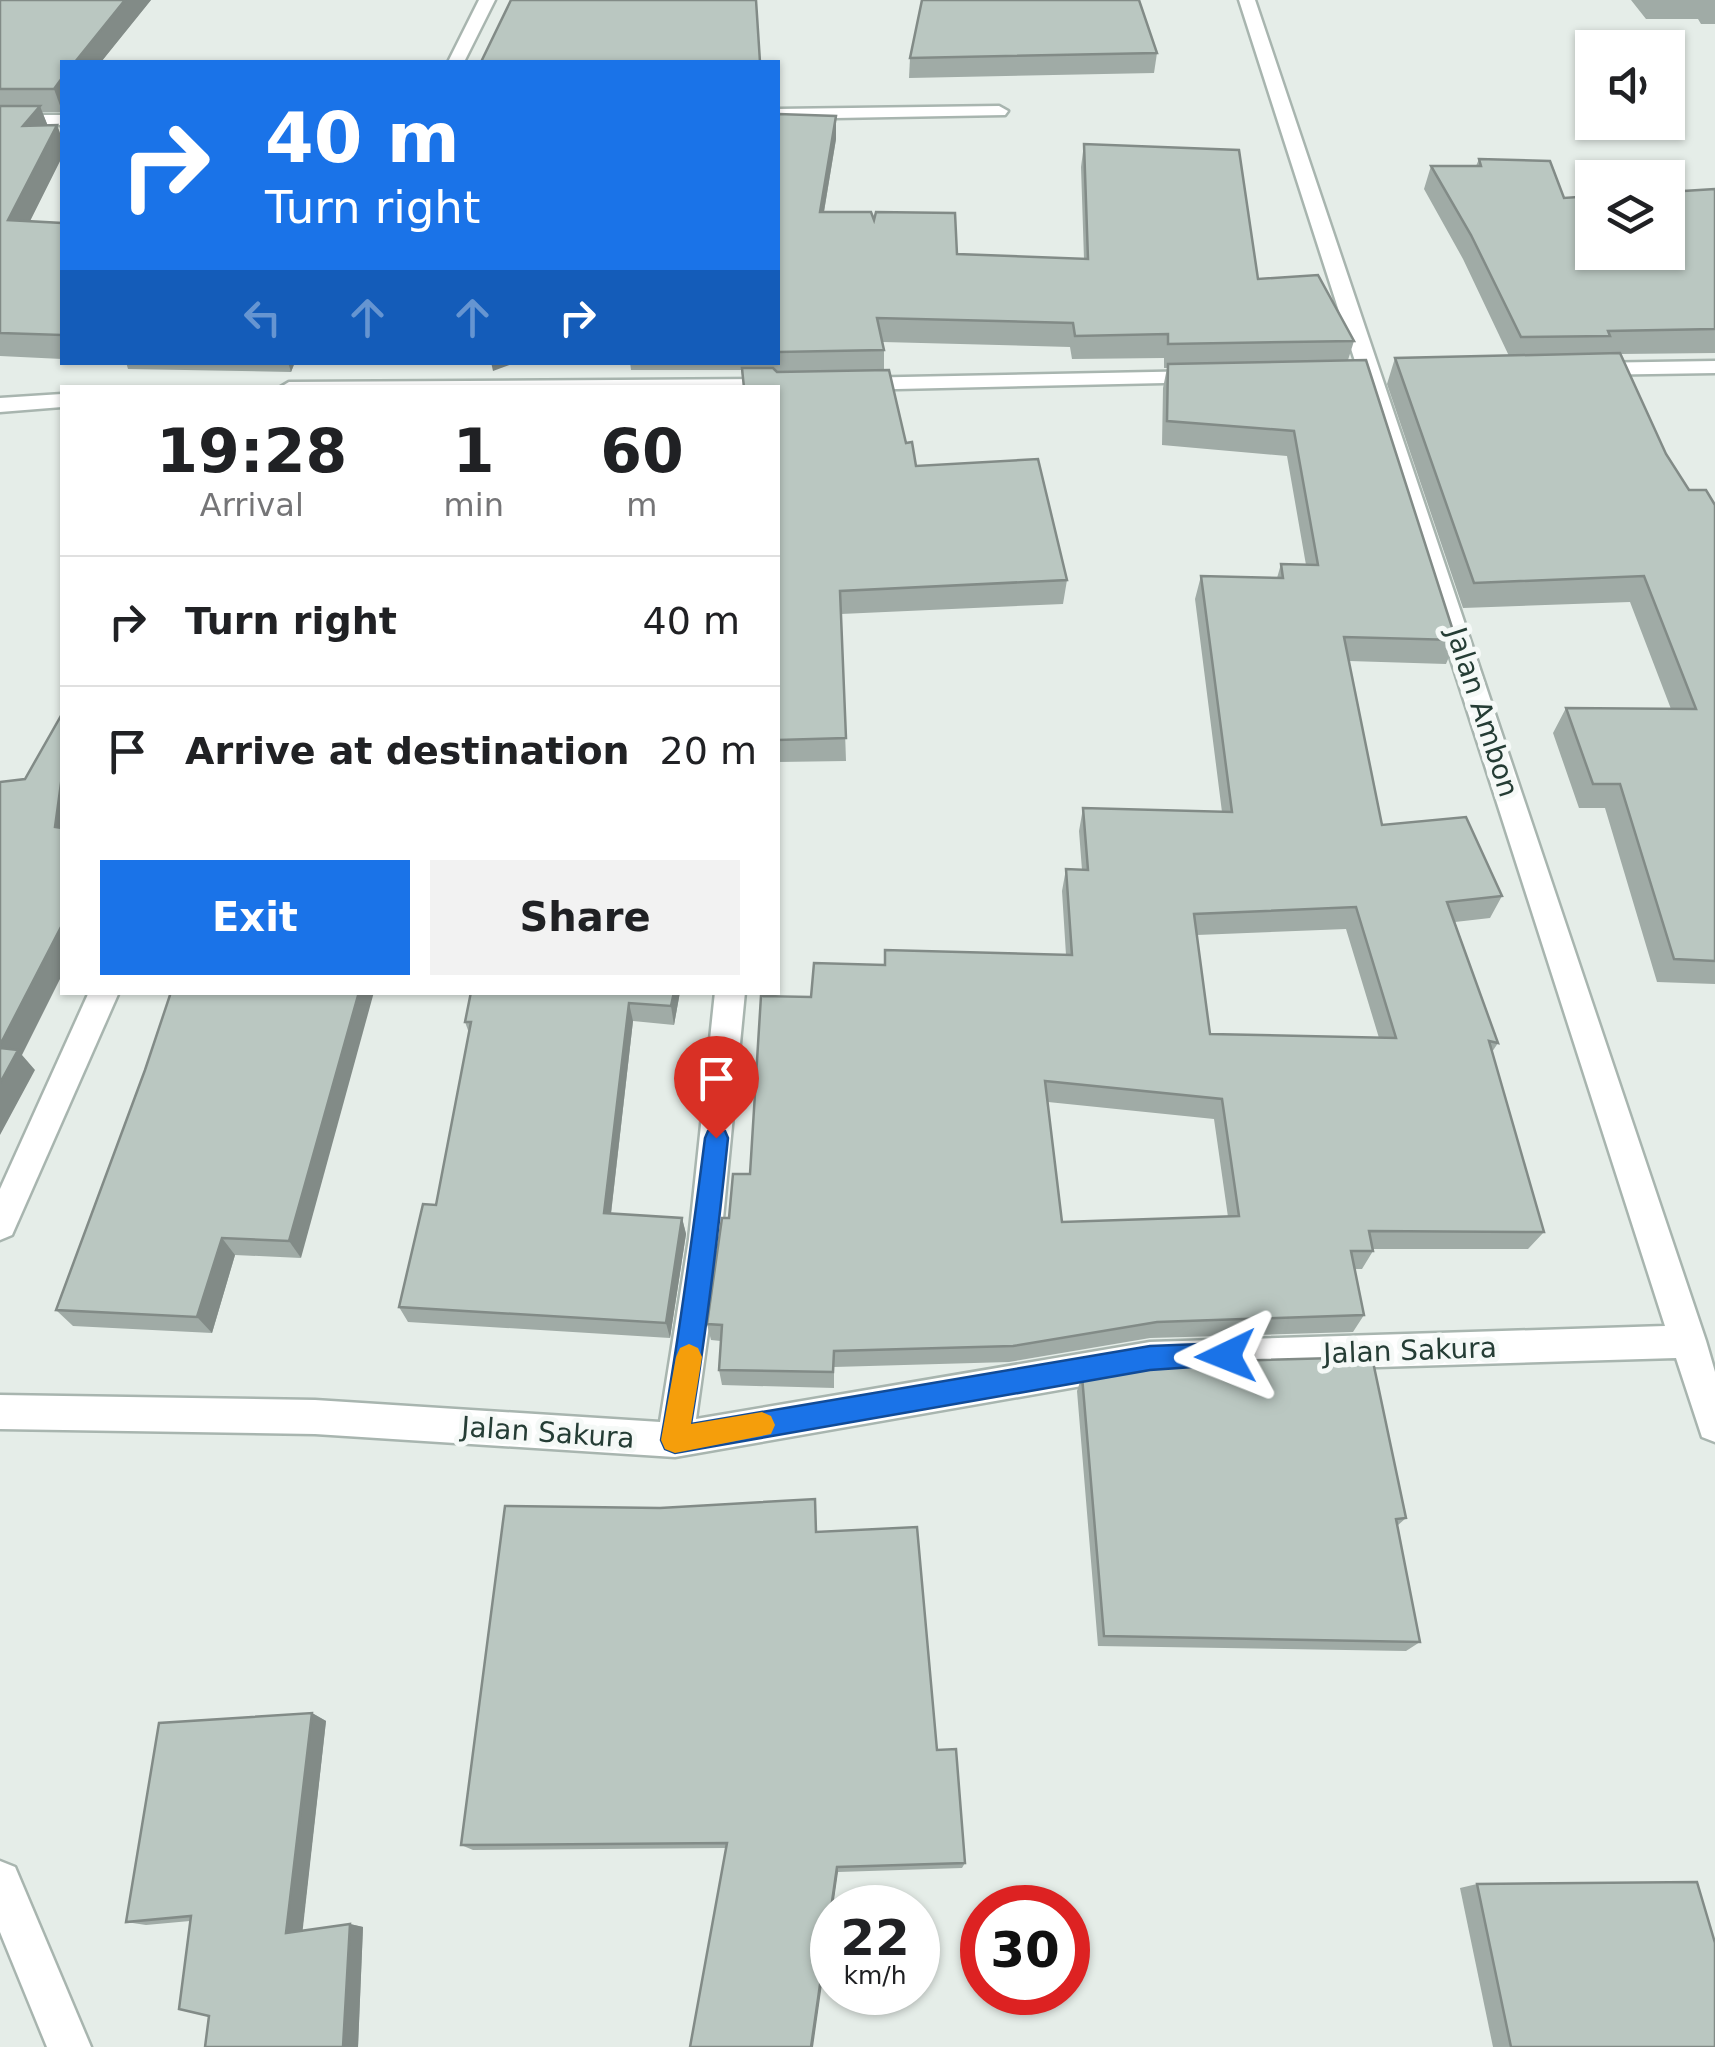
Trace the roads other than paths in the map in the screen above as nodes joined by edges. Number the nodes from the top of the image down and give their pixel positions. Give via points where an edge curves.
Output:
1 (488, 0) edge
2 (1248, 0) edge
3 (457, 60) edge
4 (999, 111) dead end
5 (780, 114) edge
6 (0, 120) edge
7 (60, 120) edge
8 (1715, 367) edge
9 (1562, 370) edge
10 (1232, 376) edge
11 (838, 384) edge
12 (798, 385) edge
13 (780, 386) edge
14 (60, 401) edge
15 (0, 405) edge
16 (103, 995) edge
17 (730, 995) edge
18 (0, 1225) edge
19 (1688, 1341) junction
20 (0, 1412) edge
21 (1715, 1424) edge
22 (675, 1440) junction
23 (0, 1882) edge
24 (69, 2047) edge

1 - 3 street
2 - 19 street, Jalan Ambon
4 - 5 street
6 - 7 street
8 - 9 street
10 - 11 street
12 - 13 street
14 - 15 street
16 - 18 street
17 - 22 street via 705,1239
19 - 21 street, Jalan Ambon
19 - 22 street, Jalan Sakura via 1150,1358
20 - 22 street, Jalan Sakura via 315,1417
23 - 24 street

